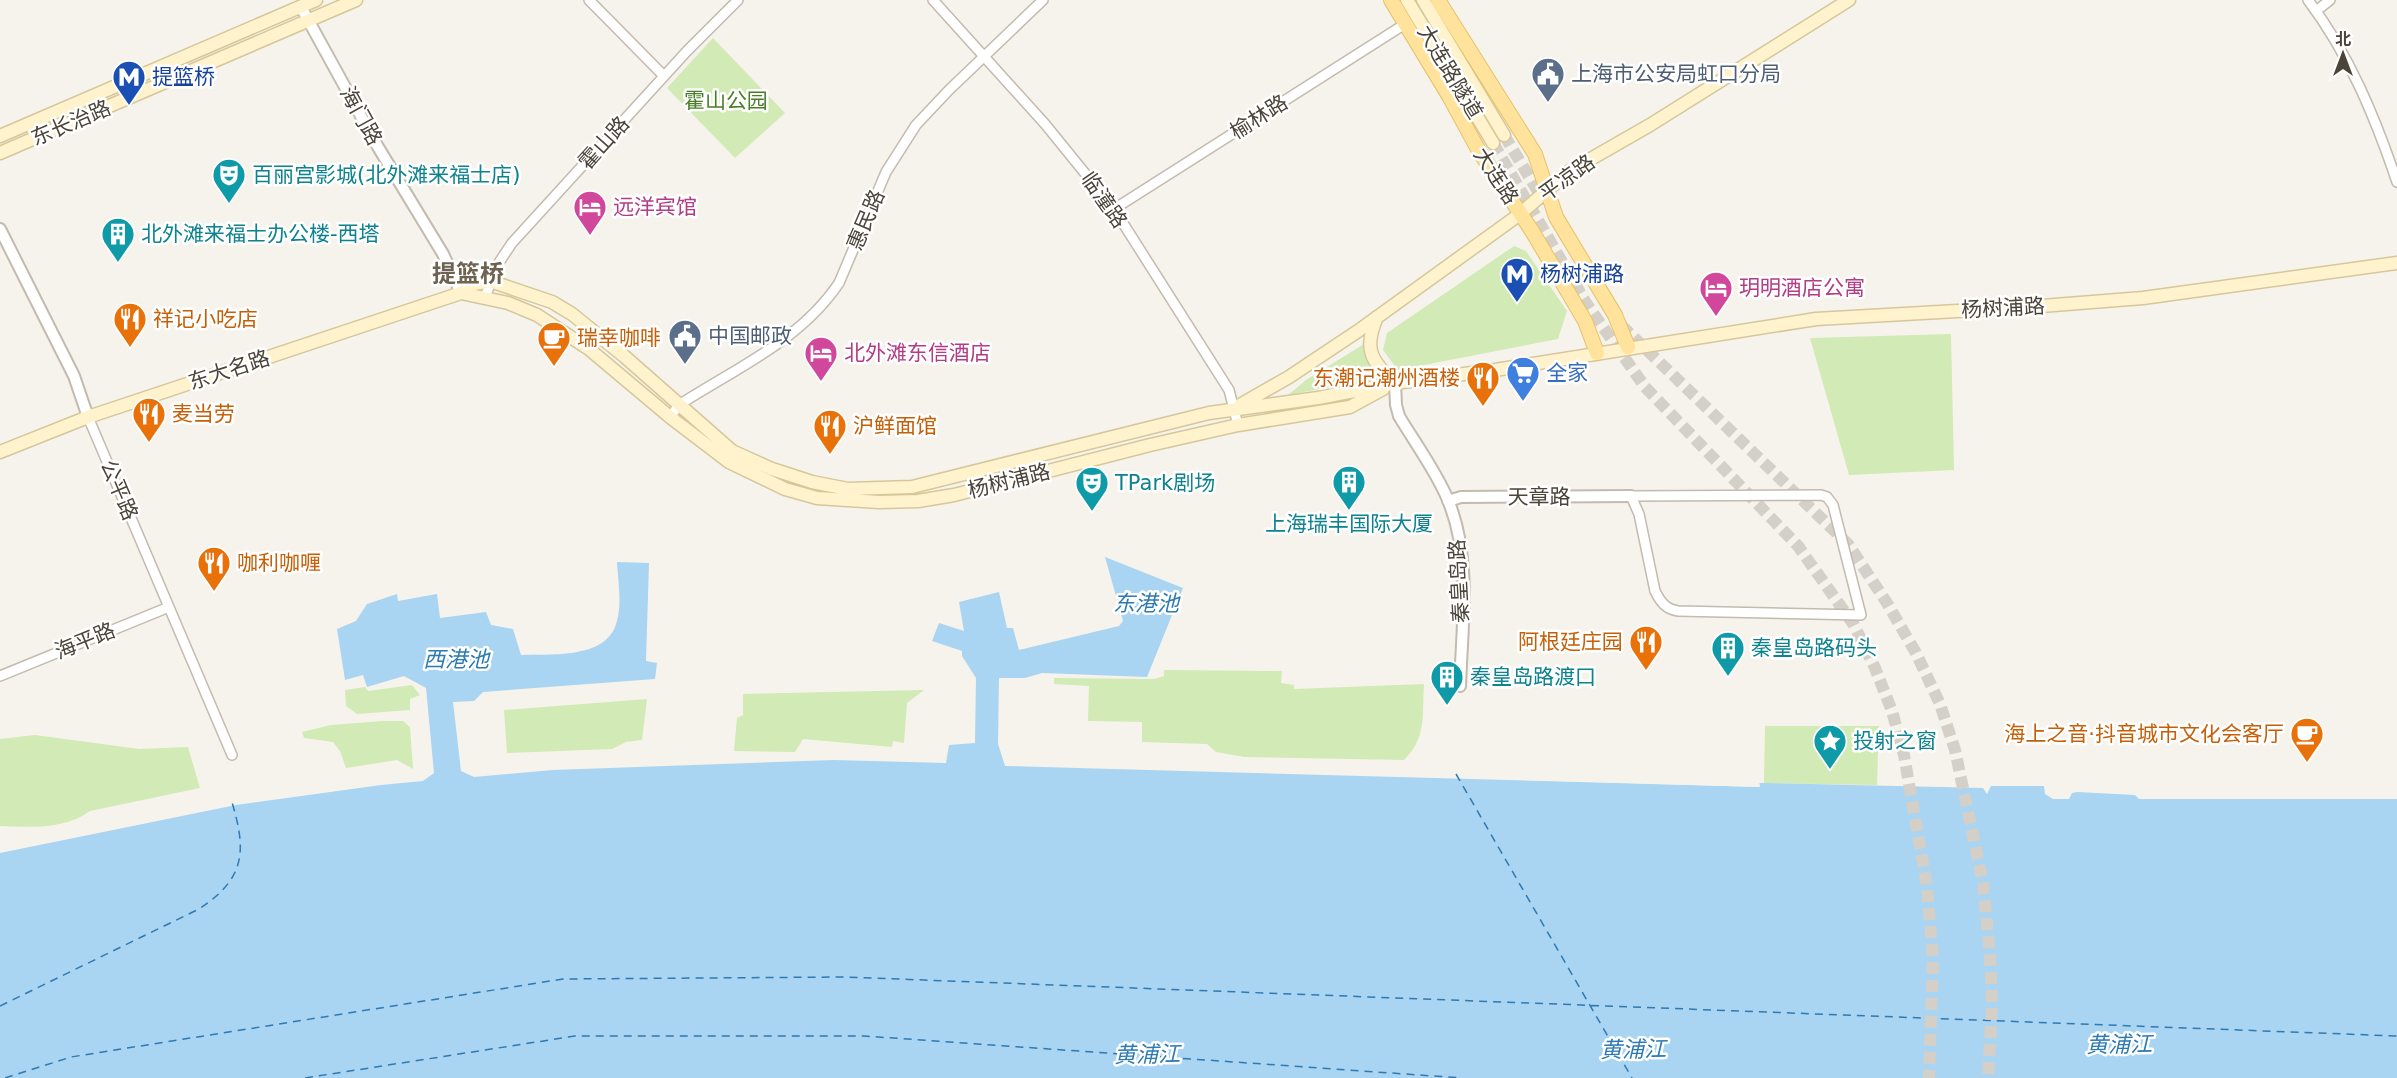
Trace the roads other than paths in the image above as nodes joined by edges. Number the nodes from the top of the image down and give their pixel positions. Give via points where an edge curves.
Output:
1 (316, 0) edge
2 (356, 0) edge
3 (589, 0) edge
4 (738, 0) edge
5 (933, 0) edge
6 (1043, 0) edge
7 (1391, 0) edge
8 (1407, 0) edge
9 (1423, 0) edge
10 (1438, 0) edge
11 (1849, 0) edge
12 (2308, 0) edge
13 (2330, 0) edge
14 (299, 3) edge
15 (2316, 11) junction
16 (308, 22) junction
17 (1405, 24) junction
18 (983, 56) junction
19 (664, 76) junction
20 (1504, 135) tunnel mouth
21 (0, 136) edge
22 (1493, 143) tunnel mouth
23 (0, 153) edge
24 (2397, 182) edge
25 (1546, 190) junction
26 (1114, 209) junction
27 (1520, 214) junction
28 (0, 229) edge
29 (2397, 263) edge
30 (490, 281) junction
31 (461, 293) junction
32 (485, 297) junction
33 (1377, 316) junction
34 (1628, 347) junction
35 (1597, 354) junction
36 (1395, 383) junction
37 (679, 405) junction
38 (1233, 408) junction
39 (88, 417) junction
40 (670, 417) junction
41 (1238, 425) junction
42 (0, 452) edge
43 (1631, 496) junction
44 (1448, 501) junction
45 (169, 607) junction
46 (0, 676) edge
47 (1460, 686) dead end
48 (232, 755) dead end

1 - 14 main road, 东长治路
2 - 16 main road, 东长治路
3 - 19 street
4 - 19 street, 霍山路
5 - 18 street, 临潼路
6 - 18 street, 惠民路
7 - 17 main road, 大连路
8 - 22 main road, 大连路隧道
9 - 20 main road, 大连路隧道
10 - 25 main road, 大连路 via 1536,154
11 - 25 main road, 平凉路 via 1568,172
12 - 15 street
13 - 15 street
14 - 16 street, 海门路
14 - 21 main road, 东长治路
15 - 24 street via 2366,98
16 - 23 main road, 东长治路
16 - 31 street, 海门路 via 443,254
17 - 26 street, 榆林路
17 - 27 main road, 大连路
18 - 26 street, 临潼路
18 - 37 street, 惠民路 via 916,125 902,145 828,300 770,351
19 - 30 street, 霍山路 via 512,243
25 - 27 main road, 平凉路
25 - 34 main road, 大连路 via 1556,217 1615,315
26 - 38 street, 临潼路 via 1221,376
27 - 33 main road, 平凉路
27 - 35 main road, 大连路 via 1585,321
28 - 39 street, 公平路 via 74,376
29 - 34 main road, 杨树浦路 via 2133,299 1816,319
30 - 31 main road, 东大名路 via 470,285
30 - 32 street, 霍山路
30 - 37 main road via 552,302 572,314
31 - 32 main road, 东大名路
31 - 39 main road, 东大名路
32 - 40 main road, 东大名路 via 537,315 589,349
33 - 36 main road via 1371,354 1378,368
33 - 38 main road, 平凉路 via 1289,377
34 - 35 main road, 杨树浦路
35 - 36 main road, 杨树浦路
36 - 38 main road, 杨树浦路
36 - 41 main road, 杨树浦路 via 1350,407
36 - 44 street, 秦皇岛路 via 1399,416
37 - 38 main road, 杨树浦路 via 732,451 772,469 830,486 881,490 959,477
37 - 40 street, 惠民路
38 - 41 street, 临潼路
39 - 42 main road, 东大名路
39 - 45 street, 公平路
40 - 41 main road, 杨树浦路 via 729,462 785,489 817,498 879,502 954,495
43 - 43 street via 1639,514 1655,591 1660,602 1671,610 1861,615 1836,514 1827,497
43 - 44 street, 天章路 via 1461,496
44 - 47 street, 秦皇岛路 via 1463,572
45 - 46 street, 海平路
45 - 48 street, 公平路

